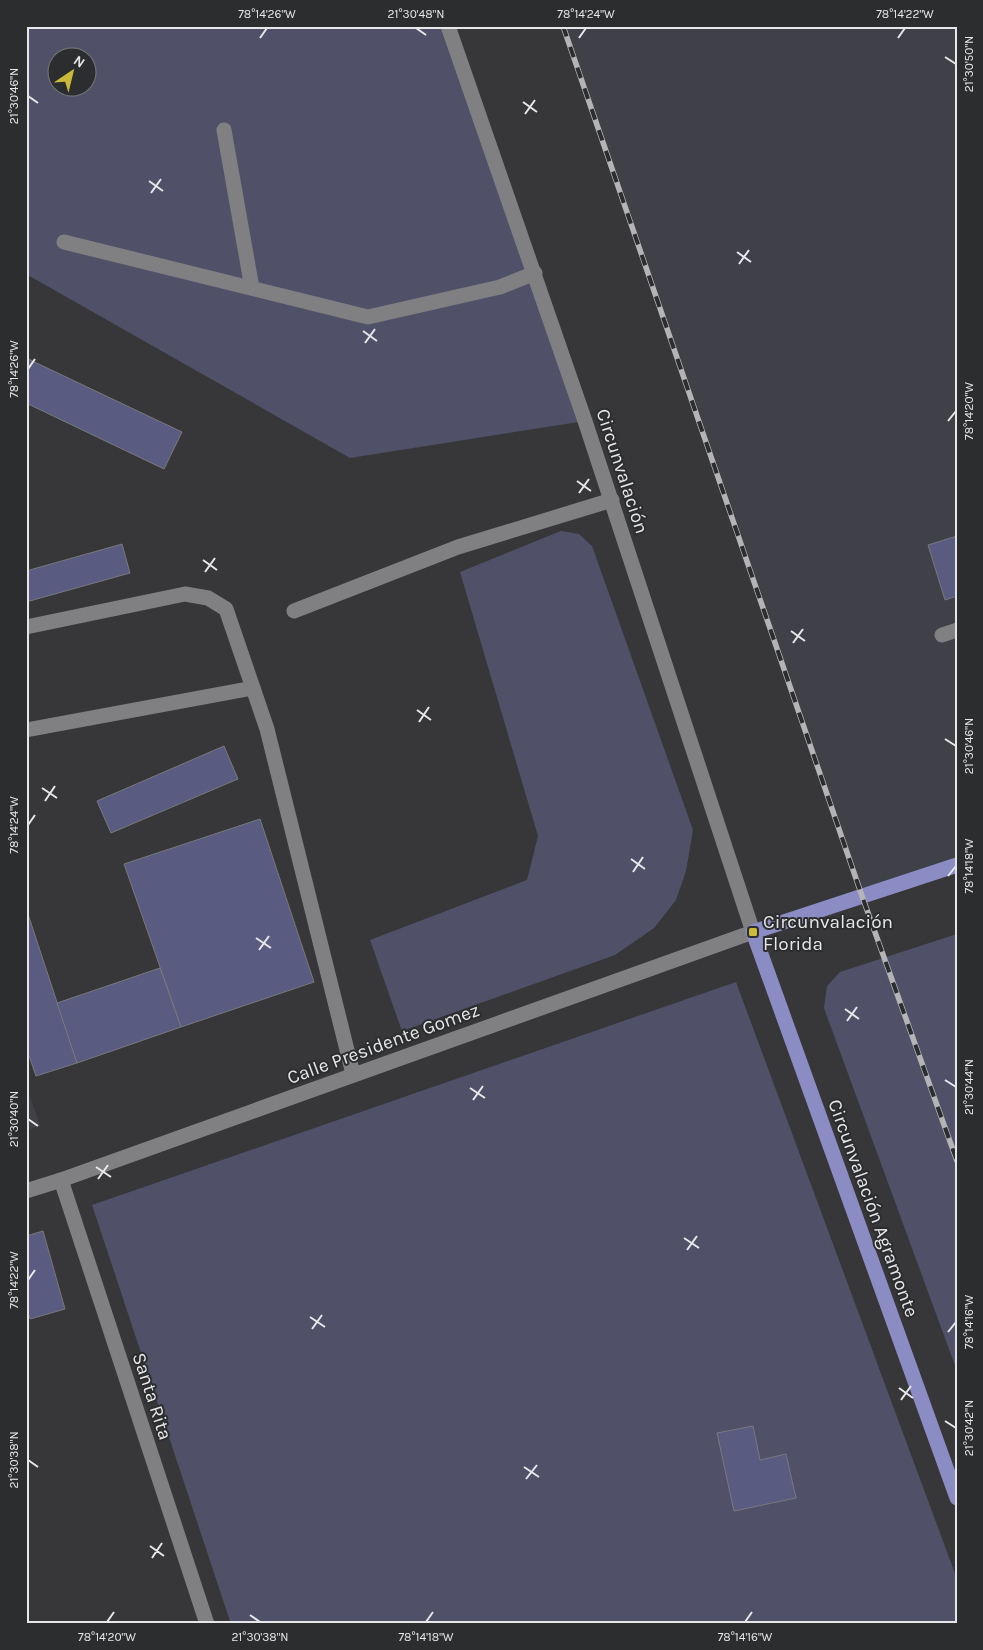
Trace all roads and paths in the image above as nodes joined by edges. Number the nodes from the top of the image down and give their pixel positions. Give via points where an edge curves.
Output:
1 (448, 26) edge
2 (224, 130) dead end
3 (64, 242) dead end
4 (535, 273) junction
5 (252, 288) junction
6 (612, 500) junction
7 (294, 611) dead end
8 (26, 627) edge
9 (253, 688) junction
10 (26, 730) edge
11 (957, 865) edge
12 (753, 932) junction
13 (353, 1074) junction
14 (61, 1180) junction
15 (26, 1191) edge
16 (957, 1498) edge
17 (207, 1624) edge

1 - 4 street, Circunvalación
2 - 5 street
3 - 5 street
4 - 5 street via 500,287 368,317
4 - 6 street, Circunvalación
6 - 7 street via 458,547
6 - 12 street, Circunvalación
8 - 9 street via 185,594 208,598 226,609
9 - 10 street
9 - 13 street via 267,729
11 - 12 main road
12 - 13 street, Calle Presidente Gomez
12 - 16 main road, Circunvalación Agramonte
13 - 14 street, Calle Presidente Gomez
14 - 15 street, Calle Presidente Gomez
14 - 17 street, Santa Rita

